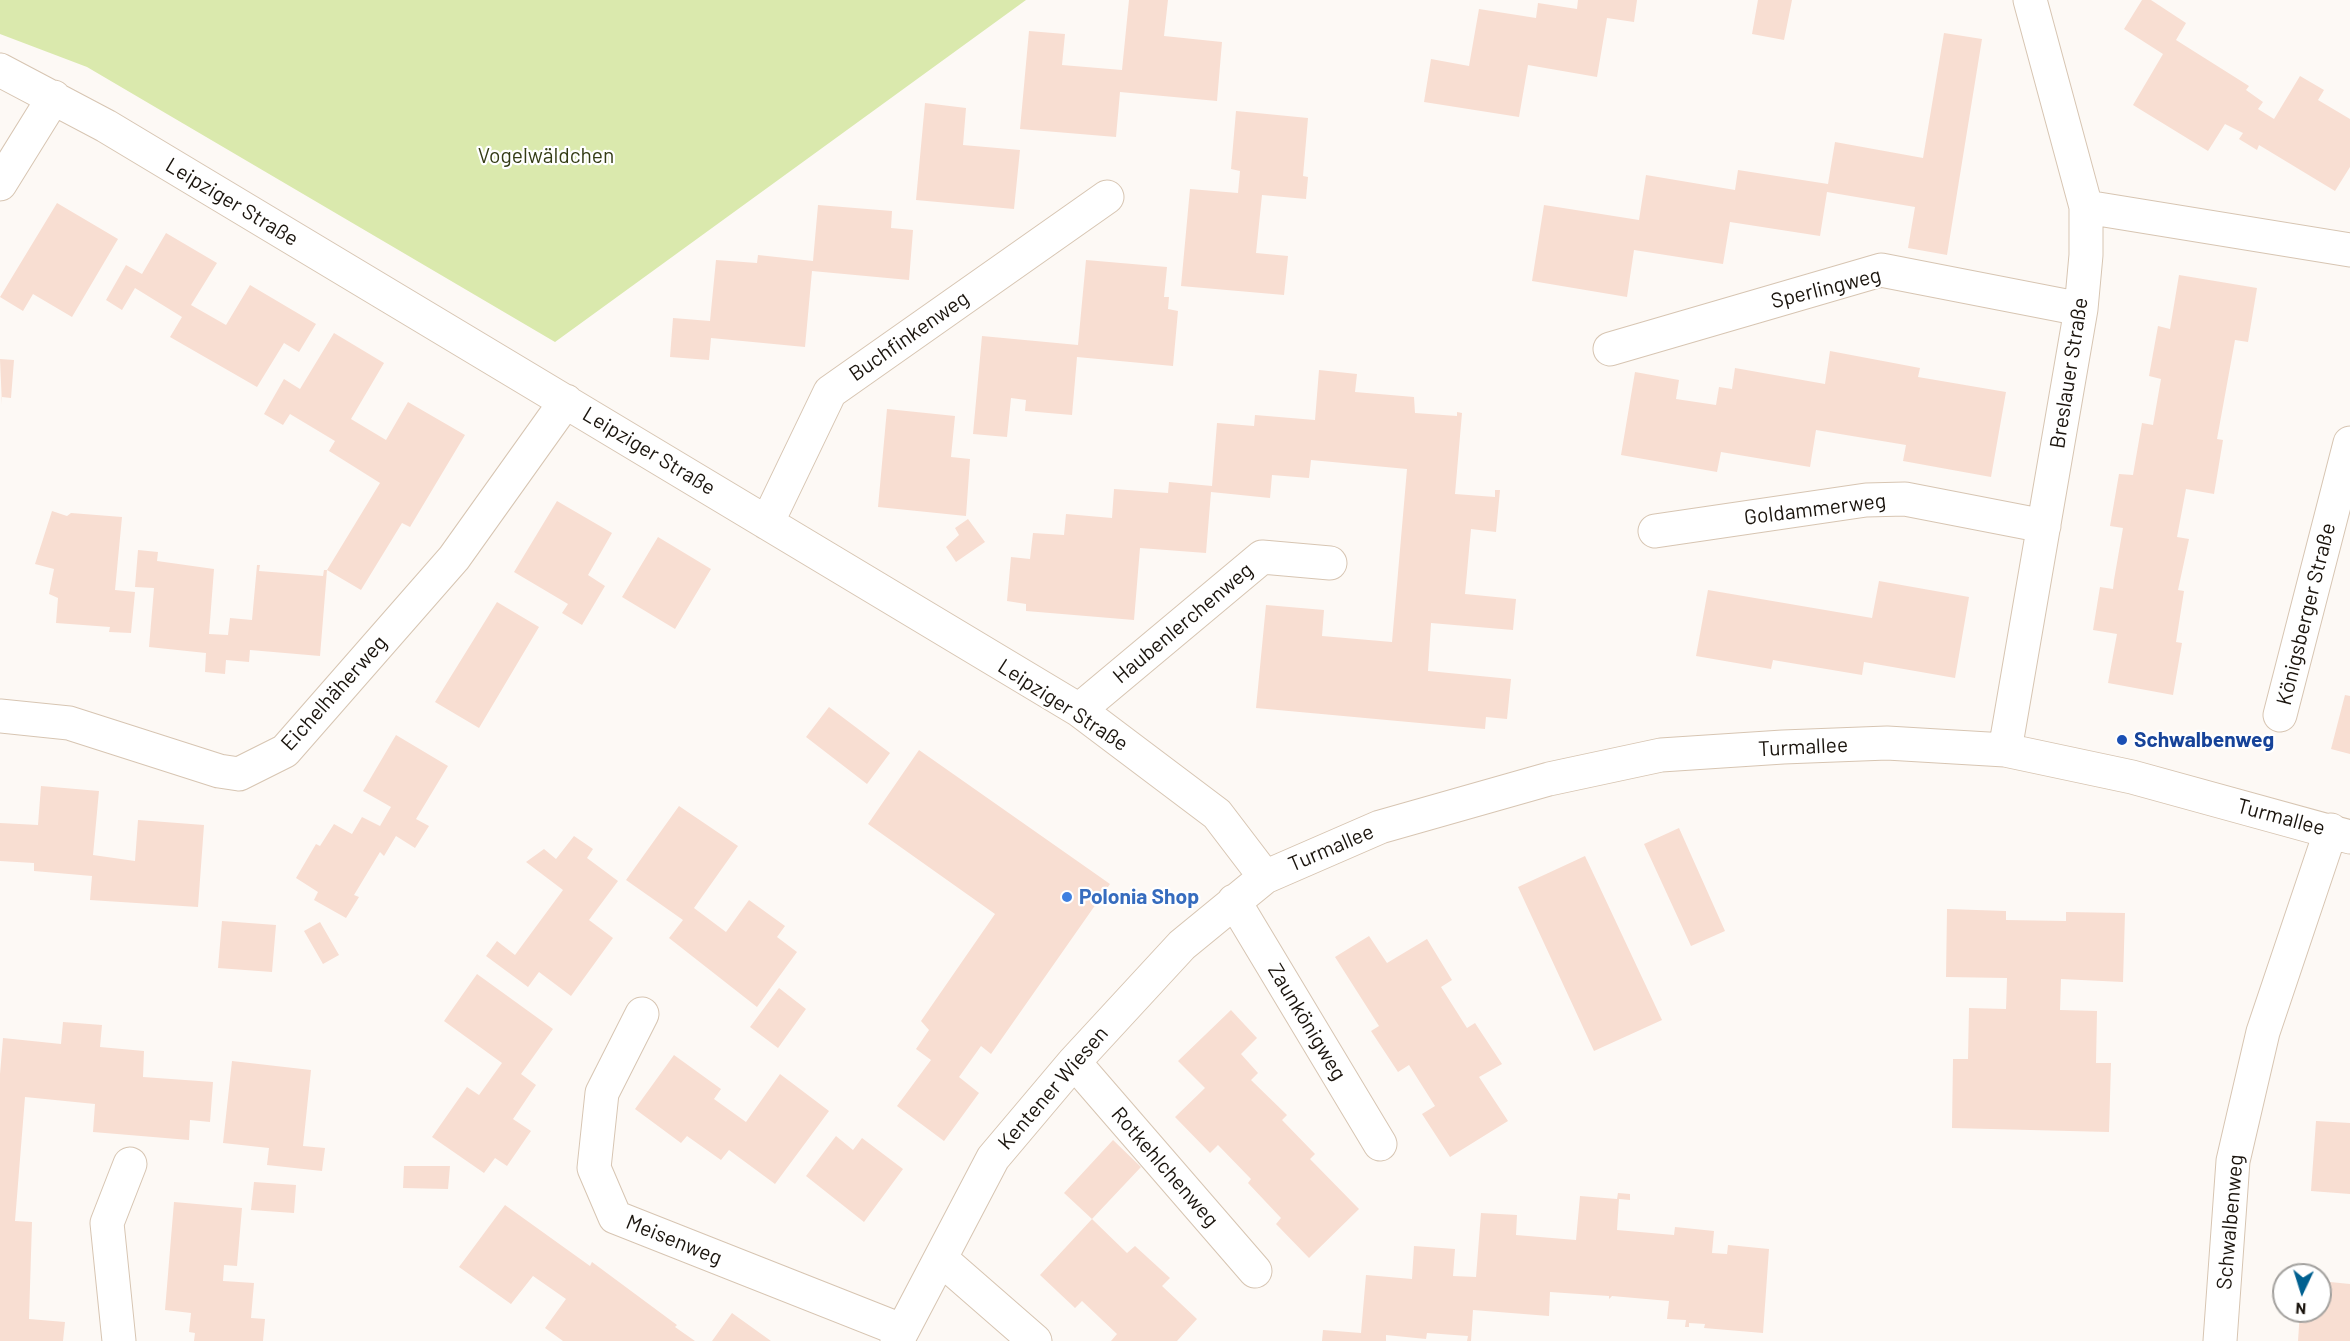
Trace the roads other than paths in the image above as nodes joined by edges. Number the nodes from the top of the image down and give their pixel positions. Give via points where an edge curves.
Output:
1 (2030, 0) edge
2 (0, 70) edge
3 (54, 96) junction
4 (0, 184) edge
5 (1107, 198) dead end
6 (2086, 207) junction
7 (2350, 250) edge
8 (2081, 309) junction
9 (1610, 349) dead end
10 (566, 401) junction
11 (2350, 443) edge
12 (767, 523) junction
13 (2044, 526) junction
14 (1655, 531) dead end
15 (1330, 563) dead end
16 (1079, 710) junction
17 (2280, 715) dead end
18 (0, 716) edge
19 (2005, 750) junction
20 (2341, 833) edge
21 (1265, 877) junction
22 (1234, 901) junction
23 (642, 1014) dead end
24 (1074, 1062) junction
25 (1380, 1144) dead end
26 (130, 1164) dead end
27 (941, 1259) junction
28 (1255, 1271) dead end
29 (899, 1336) edge
30 (119, 1341) edge
31 (1035, 1341) edge
32 (2220, 1341) edge

1 - 6 street, Breslauer Straße
2 - 3 street, Leipziger Straße
3 - 4 street
3 - 10 street, Leipziger Straße
5 - 12 street, Buchfinkenweg via 830,392
6 - 7 street
6 - 8 street, Breslauer Straße
8 - 9 street, Sperlingweg via 1881,270
8 - 13 street, Breslauer Straße
10 - 12 street, Leipziger Straße
10 - 18 street, Eichelhäherweg via 454,558 285,751 239,774 69,723
11 - 17 street, Königsberger Straße
12 - 16 street, Leipziger Straße
13 - 14 street, Goldammerweg via 1905,499 1866,500
13 - 19 street, Breslauer Straße
15 - 16 street, Haubenlerchenweg via 1262,557
16 - 21 street, Leipziger Straße via 1218,814
19 - 20 street, Turmallee via 2132,777
19 - 21 street, Turmallee via 1887,743 1650,757 1549,778 1380,826
20 - 32 street, Schwalbenweg via 2263,1032 2233,1161
21 - 22 street, Kentener Wiesen
22 - 24 street, Kentener Wiesen via 1182,945
22 - 25 street, Zaunkönigweg
23 - 29 street, Meisenweg via 602,1093 594,1168 615,1217
24 - 27 street, Kentener Wiesen via 993,1158
24 - 28 street, Rotkehlchenweg
26 - 30 street via 107,1223
27 - 29 street, Kentener Wiesen
27 - 31 street

